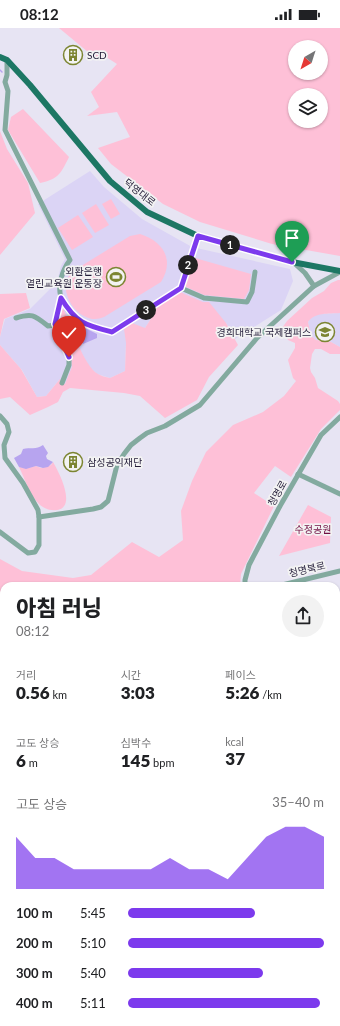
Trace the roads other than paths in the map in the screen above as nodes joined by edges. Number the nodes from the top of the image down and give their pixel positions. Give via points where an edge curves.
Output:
1 (0, 57) edge
2 (7, 60) junction
3 (2, 83) edge
4 (198, 236) junction
5 (292, 262) junction
6 (340, 271) edge
7 (255, 272) dead end
8 (314, 286) junction
9 (181, 288) junction
10 (61, 298) junction
11 (16, 318) dead end
12 (55, 324) junction
13 (62, 383) dead end
14 (0, 416) edge
15 (340, 417) edge
16 (298, 474) junction
17 (340, 494) edge
18 (39, 517) junction
19 (0, 532) edge
20 (340, 570) edge
21 (245, 582) edge
22 (294, 582) edge

1 - 2 main road, 덕영대로
2 - 3 street via 7,75
2 - 4 main road, 덕영대로 via 110,181 147,212
3 - 10 street via 8,91 5,130 70,260 62,275
4 - 5 main road, 덕영대로
4 - 9 street
5 - 6 main road, 덕영대로
5 - 8 street via 305,273
6 - 8 street
7 - 9 street via 252,292 247,302 204,298
8 - 18 street via 257,338 200,405 140,438 127,450 118,465 108,501 101,507
9 - 10 street via 112,332 88,326 75,318
10 - 12 street
11 - 12 street via 28,314 48,326
12 - 13 street via 69,357 69,365
14 - 18 street via 7,424 8,432 4,445 5,458 23,483 38,510
15 - 16 street, 청명로 via 321,435
16 - 17 street
16 - 21 street, 청명로 via 249,565
18 - 19 street via 39,545 35,552 28,553
20 - 22 street, 청명북로

